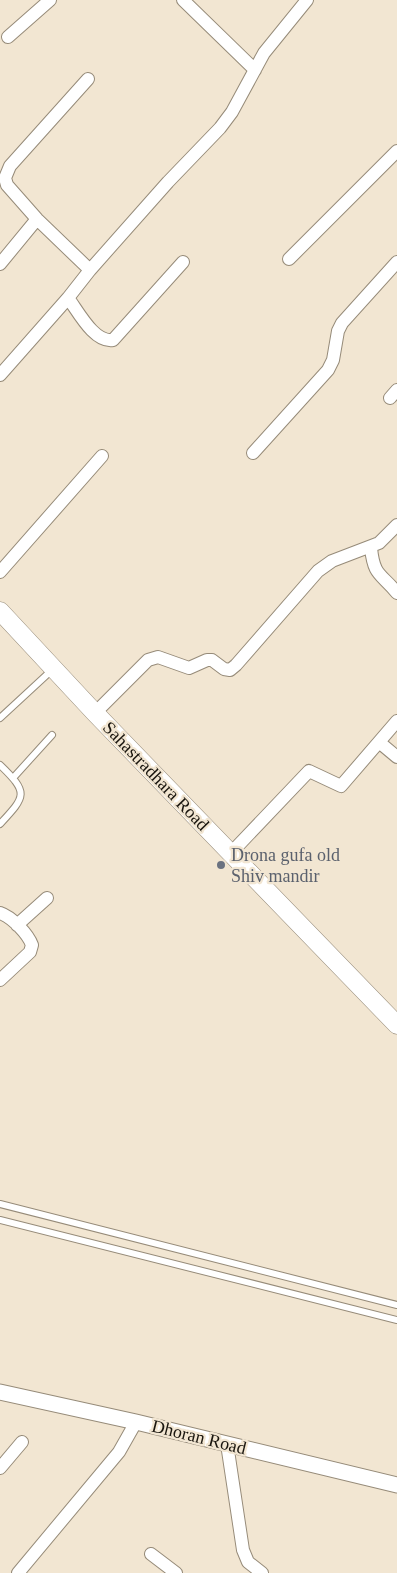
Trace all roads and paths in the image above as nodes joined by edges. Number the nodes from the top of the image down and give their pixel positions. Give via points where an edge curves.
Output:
1 (29, 0) edge
2 (50, 0) edge
3 (183, 0) edge
4 (307, 0) edge
5 (38, 10) junction
6 (8, 36) dead end
7 (254, 70) junction
8 (88, 79) dead end
9 (397, 151) edge
10 (3, 176) edge
11 (37, 219) junction
12 (289, 259) dead end
13 (183, 262) dead end
14 (397, 262) edge
15 (0, 264) edge
16 (90, 270) junction
17 (68, 298) junction
18 (0, 375) edge
19 (253, 453) dead end
20 (102, 456) dead end
21 (397, 525) edge
22 (371, 548) junction
23 (0, 572) edge
24 (397, 593) edge
25 (0, 611) edge
26 (53, 669) junction
27 (95, 713) junction
28 (0, 718) edge
29 (397, 721) edge
30 (52, 735) dead end
31 (379, 742) junction
32 (397, 757) edge
33 (0, 765) edge
34 (13, 778) junction
35 (0, 824) edge
36 (231, 853) junction
37 (47, 898) dead end
38 (0, 913) edge
39 (16, 925) junction
40 (0, 980) edge
41 (397, 1025) edge
42 (0, 1204) edge
43 (0, 1220) edge
44 (397, 1305) edge
45 (397, 1320) edge
46 (0, 1392) edge
47 (136, 1422) junction
48 (22, 1442) dead end
49 (226, 1444) junction
50 (0, 1468) edge
51 (397, 1485) edge
52 (150, 1554) dead end
53 (18, 1573) edge
54 (176, 1573) edge
55 (262, 1573) edge

1 - 5 street
2 - 5 street
3 - 7 street
4 - 7 street
5 - 6 street
7 - 16 street via 220,128
8 - 10 street
9 - 12 street
10 - 11 street
11 - 15 street
11 - 16 street
13 - 17 street via 113,340 102,339 90,329
14 - 19 street via 342,323 333,360 324,376
16 - 17 street
17 - 18 street
20 - 23 street
21 - 22 street
22 - 24 street via 375,569
22 - 27 street via 338,558 318,571 230,670 212,660 189,668 166,659 153,658 140,665
25 - 26 main road, Sahastradhara Road
26 - 27 main road, Sahastradhara Road
26 - 28 lane
27 - 36 main road, Sahastradhara Road
29 - 31 street
30 - 34 lane
31 - 32 street
31 - 36 street via 341,786 309,771
33 - 34 lane
34 - 35 lane via 20,789 20,802
36 - 41 main road, Sahastradhara Road
37 - 39 street
38 - 39 street
39 - 40 street via 32,943 32,948
42 - 44 lane
43 - 45 lane
46 - 47 street, Dhoran Road
47 - 49 street, Dhoran Road
47 - 53 street via 119,1452
48 - 50 street
49 - 51 street, Dhoran Road
49 - 55 street via 243,1550 248,1562
52 - 54 street

